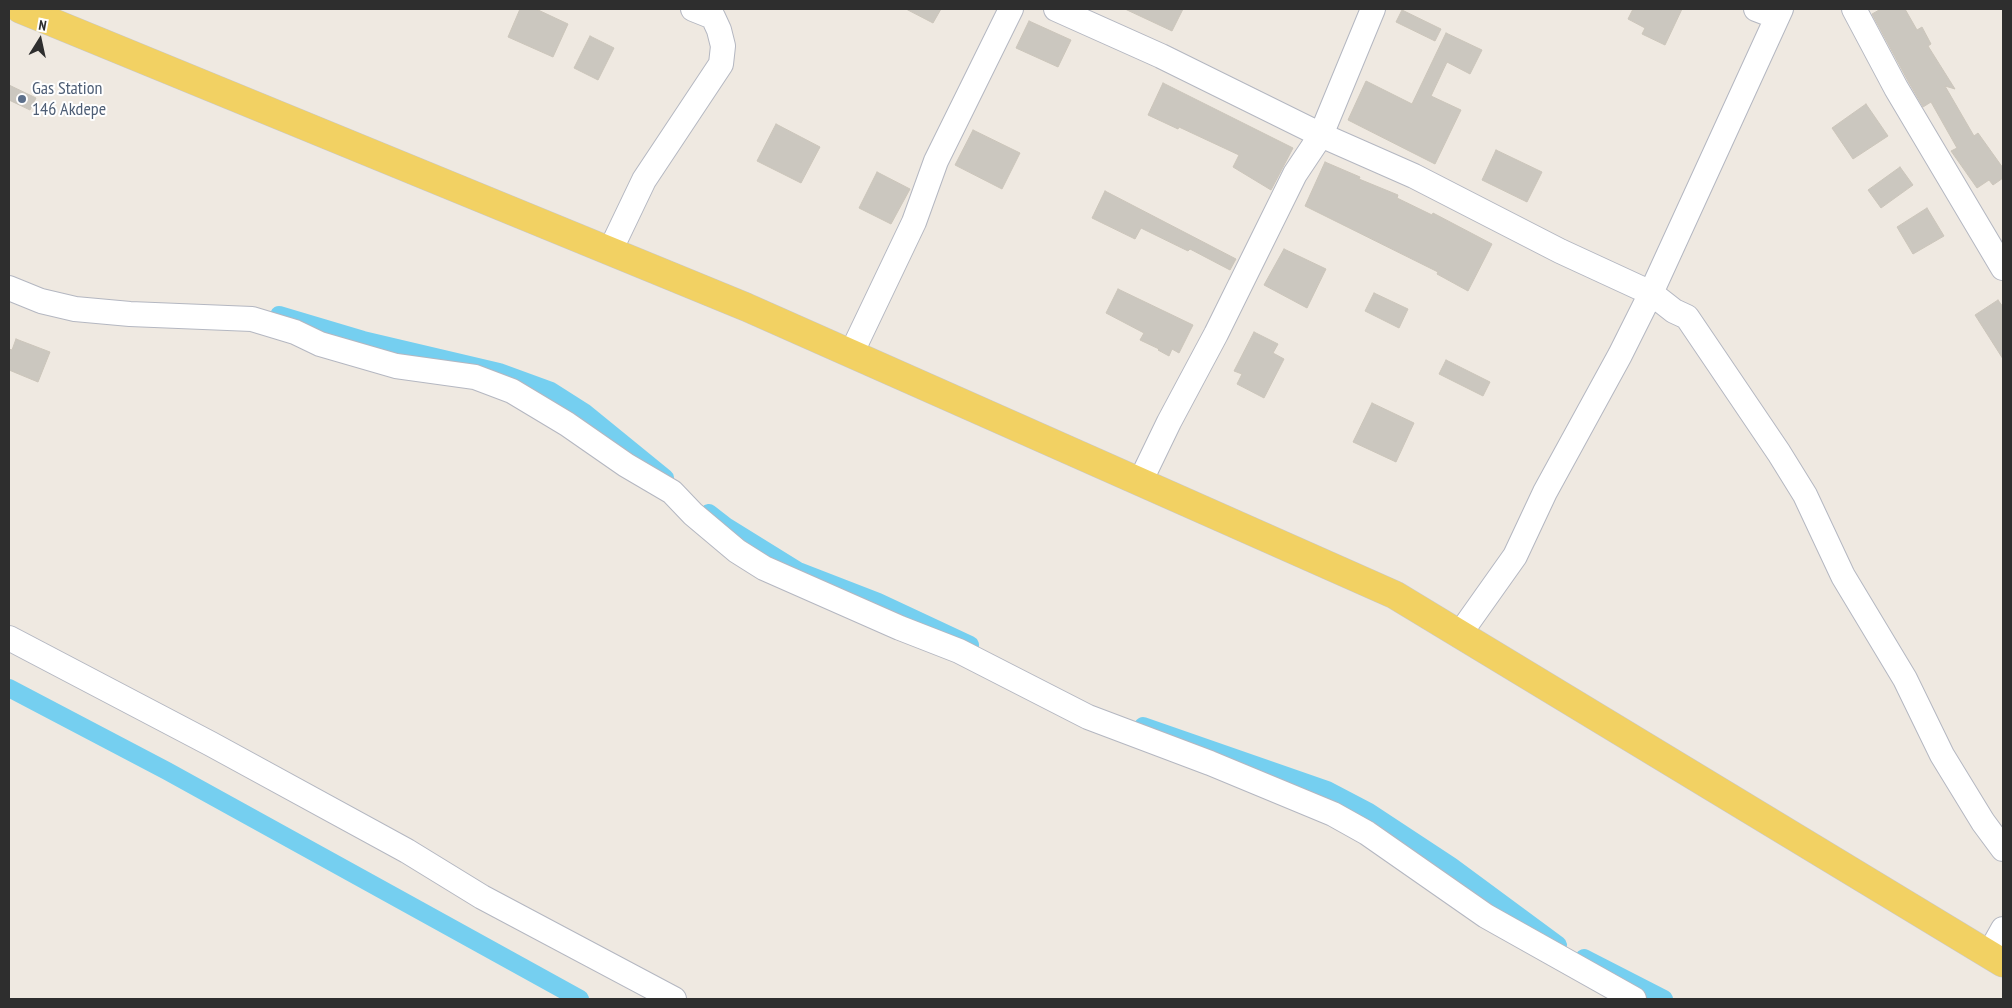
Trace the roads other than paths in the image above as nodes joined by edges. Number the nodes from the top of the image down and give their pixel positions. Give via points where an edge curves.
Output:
1 (20, 9) edge
2 (693, 9) edge
3 (1011, 9) edge
4 (1056, 9) edge
5 (1372, 9) edge
6 (1854, 9) edge
7 (1771, 12) edge
8 (1321, 135) junction
9 (610, 251) junction
10 (2003, 268) edge
11 (9, 288) edge
12 (1651, 293) junction
13 (852, 354) junction
14 (1140, 482) junction
15 (1459, 634) junction
16 (9, 638) edge
17 (2003, 849) edge
18 (2003, 929) edge
19 (1996, 958) edge
20 (674, 999) edge
21 (1634, 999) edge

1 - 9 main road
2 - 9 street via 713,17 723,46 721,64 644,180
3 - 13 street via 936,161 914,222
4 - 8 street via 1161,56
5 - 8 street
6 - 10 street via 1896,88
7 - 12 street
8 - 12 street via 1414,176 1560,251
8 - 14 street via 1295,174
9 - 13 main road
11 - 21 street via 41,302 75,309 252,319 388,364 475,378 512,391 567,424 626,466 672,492 737,551 764,568 959,651 1088,717 1333,814 1368,833 1486,916
12 - 15 street via 1545,492 1515,556
12 - 17 street via 1687,317 1779,452 1805,495 1843,576 1905,679 1942,755
13 - 14 main road
14 - 15 main road via 1395,596
15 - 19 main road
16 - 20 street via 220,749 407,851 482,897
18 - 19 street

